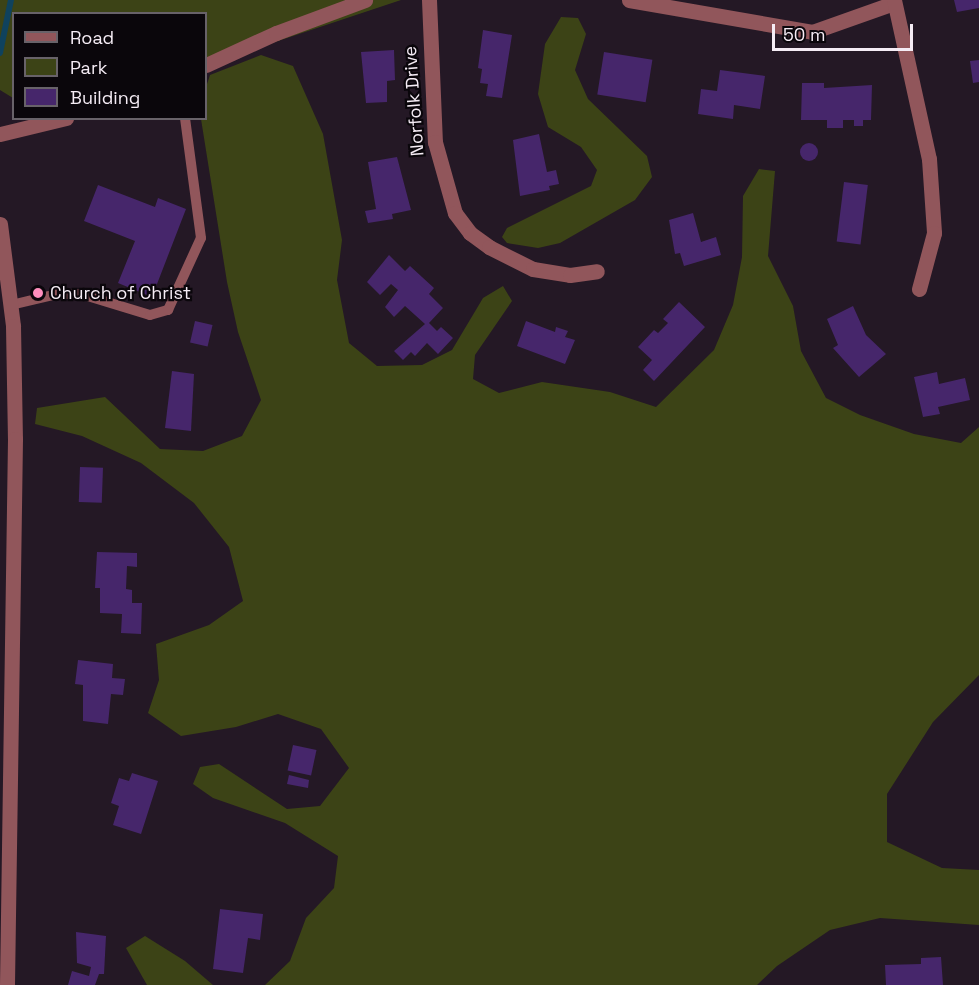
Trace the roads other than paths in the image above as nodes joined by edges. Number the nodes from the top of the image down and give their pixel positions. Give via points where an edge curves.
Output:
1 (366, 0) edge
2 (429, 0) edge
3 (629, 0) edge
4 (894, 2) edge
5 (207, 65) edge
6 (58, 120) edge
7 (185, 120) edge
8 (0, 134) edge
9 (0, 224) edge
10 (597, 271) dead end
11 (919, 289) dead end
12 (11, 305) junction
13 (6, 622) edge
14 (7, 985) edge

1 - 5 street via 285,29
2 - 10 street, Norfolk Drive via 435,142 455,213 480,240 533,269 570,275
3 - 4 street via 812,32
4 - 11 street via 929,159 934,233
6 - 8 street
7 - 12 lane via 201,238 168,310 150,315 81,294 57,294
9 - 12 street
12 - 13 street via 15,439
13 - 14 street

